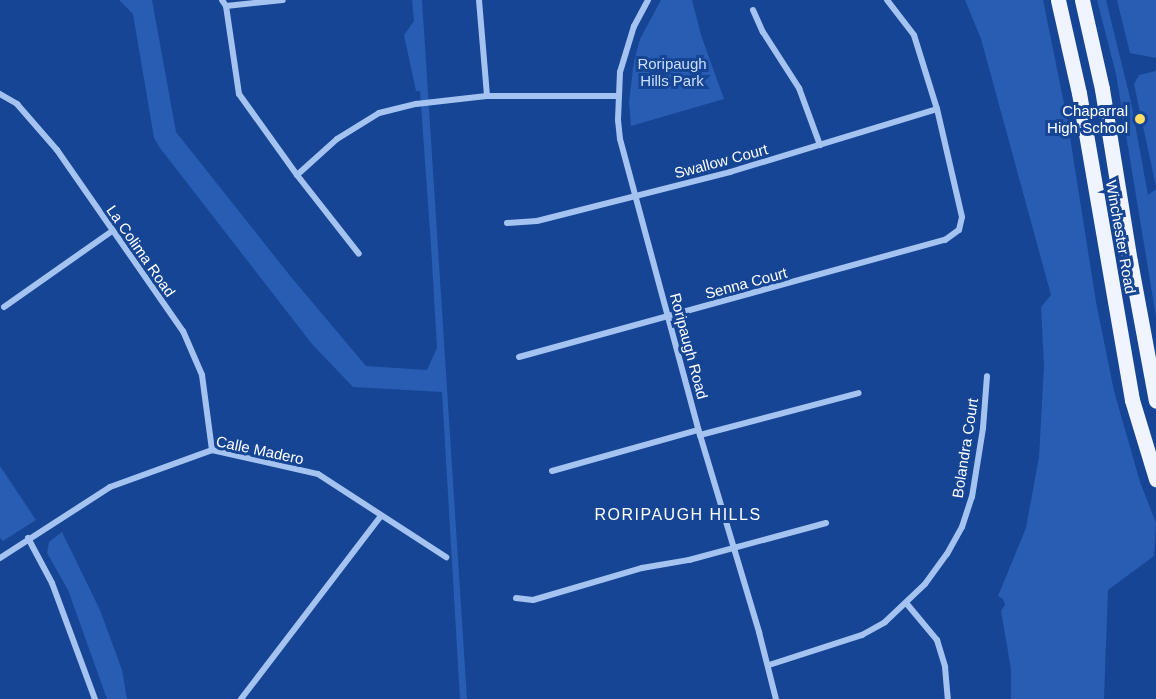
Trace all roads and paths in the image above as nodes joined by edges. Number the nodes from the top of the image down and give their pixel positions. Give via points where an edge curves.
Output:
1 (283, 0) edge
2 (479, 0) edge
3 (648, 0) edge
4 (887, 0) edge
5 (1058, 0) edge
6 (1082, 0) edge
7 (224, 3) edge
8 (753, 10) dead end
9 (0, 94) edge
10 (487, 96) junction
11 (618, 96) junction
12 (937, 109) junction
13 (820, 145) junction
14 (297, 175) junction
15 (636, 195) junction
16 (507, 223) dead end
17 (112, 231) junction
18 (359, 254) dead end
19 (4, 307) dead end
20 (668, 317) junction
21 (519, 357) dead end
22 (987, 376) dead end
23 (859, 393) dead end
24 (1156, 402) edge
25 (699, 433) junction
26 (212, 450) junction
27 (552, 471) dead end
28 (1156, 478) edge
29 (381, 516) junction
30 (826, 523) dead end
31 (28, 538) junction
32 (732, 549) junction
33 (446, 557) dead end
34 (0, 558) edge
35 (516, 598) dead end
36 (907, 604) junction
37 (769, 665) junction
38 (95, 699) edge
39 (241, 699) edge
40 (776, 699) edge
41 (948, 699) edge

1 - 7 street
2 - 10 street
3 - 11 street, Roripaugh Road via 627,45
4 - 12 street via 914,35
5 - 28 main road, Winchester Road via 1079,93 1132,399
6 - 24 main road, Winchester Road via 1102,89
7 - 14 street via 239,94
8 - 13 street via 799,88
9 - 17 street, La Colima Road via 17,104 57,150
10 - 11 street
10 - 14 street via 425,102 379,113 337,139
11 - 15 street, Roripaugh Road via 620,139
12 - 13 street, Swallow Court
12 - 20 street, Senna Court via 962,217 959,230 945,240
13 - 15 street, Swallow Court
14 - 18 street
15 - 16 street, Swallow Court via 537,221
15 - 20 street, Roripaugh Road
17 - 19 street
17 - 26 street, La Colima Road via 183,331 202,375
20 - 21 street, Senna Court
20 - 25 street, Roripaugh Road
22 - 36 street, Bolandra Court via 972,497 962,527 947,554
23 - 25 street
25 - 27 street
25 - 32 street, Roripaugh Road
26 - 29 street, Calle Madero via 318,474
26 - 31 street, Calle Madero via 110,487
29 - 33 street, Calle Madero
29 - 39 street
30 - 32 street
31 - 34 street, Calle Madero
31 - 38 street via 52,583
32 - 35 street via 642,568 532,600
32 - 37 street, Roripaugh Road
36 - 37 street, Bolandra Court via 862,635
36 - 41 street via 937,640
37 - 40 street, Roripaugh Road

